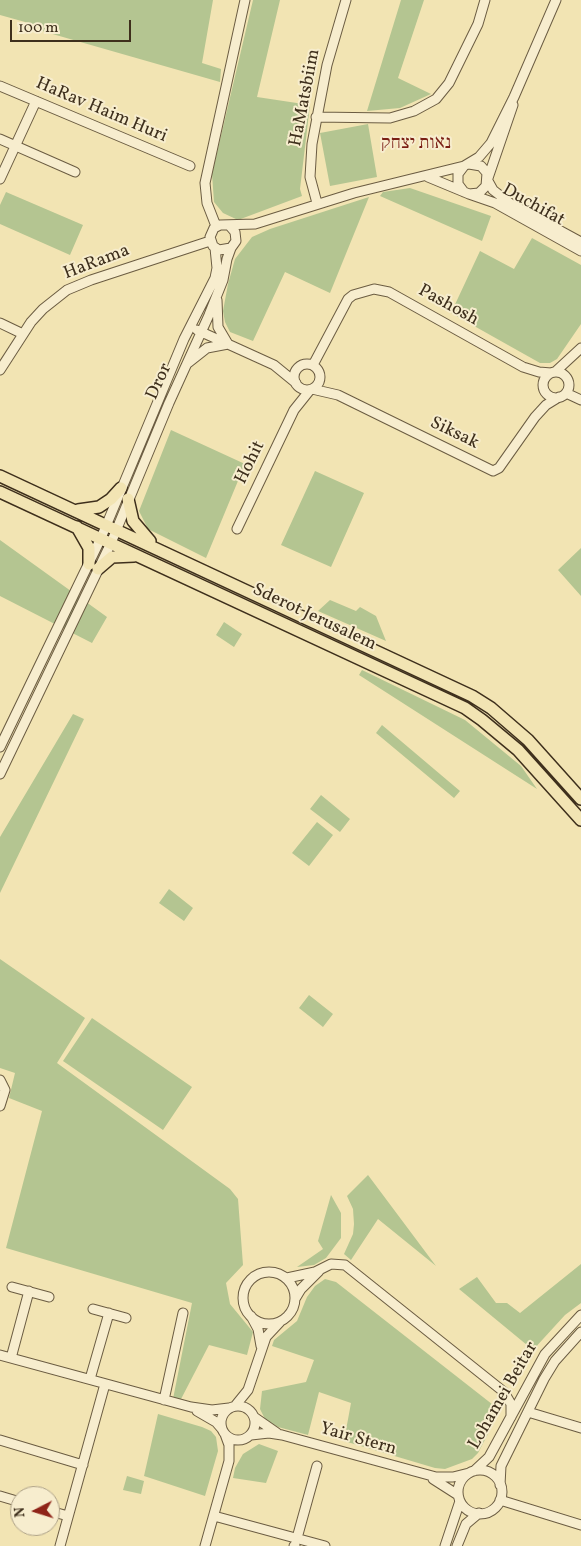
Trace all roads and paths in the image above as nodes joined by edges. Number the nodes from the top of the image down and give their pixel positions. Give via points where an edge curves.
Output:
1 (245, 0) edge
2 (346, 0) edge
3 (485, 0) edge
4 (556, 0) edge
5 (0, 86) edge
6 (514, 97) junction
7 (36, 101) junction
8 (316, 117) junction
9 (0, 139) edge
10 (16, 146) junction
11 (466, 165) junction
12 (190, 166) dead end
13 (75, 172) dead end
14 (425, 177) junction
15 (0, 179) edge
16 (488, 180) junction
17 (466, 193) junction
18 (317, 203) junction
19 (255, 224) junction
20 (216, 226) junction
21 (229, 226) junction
22 (581, 242) edge
23 (213, 244) junction
24 (233, 247) junction
25 (581, 251) edge
26 (217, 295) junction
27 (0, 323) edge
28 (190, 327) junction
29 (201, 332) junction
30 (22, 334) junction
31 (228, 344) junction
32 (579, 350) edge
33 (274, 365) junction
34 (313, 365) junction
35 (300, 366) junction
36 (523, 367) junction
37 (185, 368) junction
38 (0, 370) edge
39 (553, 372) junction
40 (320, 375) junction
41 (569, 381) junction
42 (298, 386) junction
43 (311, 390) junction
44 (544, 390) junction
45 (338, 395) junction
46 (563, 395) junction
47 (581, 400) edge
48 (294, 410) junction
49 (535, 417) junction
50 (0, 476) edge
51 (121, 488) junction
52 (0, 492) edge
53 (128, 499) junction
54 (76, 510) junction
55 (76, 526) junction
56 (112, 527) junction
57 (237, 529) dead end
58 (106, 540) junction
59 (157, 547) junction
60 (138, 556) junction
61 (94, 566) junction
62 (0, 747) edge
63 (0, 774) edge
64 (581, 798) edge
65 (581, 820) edge
66 (0, 1080) edge
67 (0, 1106) edge
68 (323, 1268) junction
69 (287, 1278) junction
70 (12, 1286) dead end
71 (29, 1291) junction
72 (50, 1297) dead end
73 (295, 1300) junction
74 (93, 1309) dead end
75 (109, 1313) junction
76 (183, 1313) dead end
77 (251, 1316) junction
78 (580, 1317) edge
79 (126, 1318) dead end
80 (280, 1321) junction
81 (581, 1332) edge
82 (261, 1349) junction
83 (0, 1355) edge
84 (11, 1358) junction
85 (90, 1380) junction
86 (252, 1381) junction
87 (105, 1384) junction
88 (526, 1388) junction
89 (504, 1392) junction
90 (164, 1400) junction
91 (190, 1407) junction
92 (232, 1407) junction
93 (528, 1412) junction
94 (254, 1416) junction
95 (511, 1417) junction
96 (581, 1428) edge
97 (224, 1432) junction
98 (282, 1435) junction
99 (248, 1437) junction
100 (0, 1440) edge
101 (229, 1461) junction
102 (83, 1464) junction
103 (317, 1466) dead end
104 (471, 1472) junction
105 (426, 1476) junction
106 (500, 1485) junction
107 (459, 1498) junction
108 (500, 1500) junction
109 (60, 1514) edge
110 (479, 1514) junction
111 (68, 1516) junction
112 (214, 1516) junction
113 (581, 1525) edge
114 (295, 1543) edge
115 (60, 1546) edge
116 (205, 1546) edge
117 (325, 1546) edge
118 (444, 1546) edge
119 (457, 1546) edge

1 - 20 street via 205,183 207,203
2 - 8 street, HaMatsbiim
3 - 8 street via 478,24 449,84 436,99 414,111 390,118
4 - 6 street
5 - 7 street, HaRav Haim Huri
6 - 11 street via 491,143 479,158
6 - 16 street
7 - 10 street
7 - 12 street, HaRav Haim Huri
8 - 18 street, HaMatsbiim via 310,177
9 - 10 street
10 - 13 street
10 - 15 street
11 - 14 street
11 - 16 street via 481,166
11 - 17 street via 457,179
14 - 17 street
14 - 18 street via 410,178
16 - 17 street via 483,190
16 - 22 street, Duchifat via 493,190 511,204
17 - 25 street, Duchifat via 495,203
18 - 19 street
19 - 21 street
19 - 24 street
20 - 21 street
20 - 23 street via 212,231
21 - 24 street via 235,232
23 - 24 street via 223,251
23 - 28 street, Dror via 218,268
23 - 30 street, HaRama via 67,290 43,309
24 - 26 street, Dror
26 - 29 street, Dror
26 - 31 street via 218,327
27 - 30 street
28 - 29 street
28 - 51 street, Dror
29 - 31 street
29 - 37 street, Dror
30 - 38 street, HaRama
31 - 33 street
31 - 37 street via 207,348
32 - 39 street
32 - 41 street
33 - 35 street
33 - 42 street
34 - 35 street
34 - 36 street, Pashosh via 343,308 354,295 374,289 389,292
34 - 40 street
35 - 42 street via 295,372
36 - 39 street, Pashosh
36 - 44 street, Pashosh
37 - 53 street, Dror
39 - 41 street via 565,375
39 - 44 street via 546,378
40 - 43 street via 319,384
40 - 45 street, Siksak
41 - 46 street
42 - 43 street
42 - 48 street, Hohit
43 - 45 street, Siksak
43 - 48 street, Hohit
44 - 46 street via 551,396
44 - 49 street, Siksak
45 - 49 street, Siksak via 493,471 499,468
46 - 47 street
46 - 49 street, Siksak via 546,405
48 - 57 street, Hohit
50 - 54 main road, Sderot Jerusalem
51 - 54 main road via 99,507
51 - 56 street, Dror
52 - 55 main road, Sderot Jerusalem
53 - 56 street, Dror
53 - 59 main road via 133,521
54 - 56 main road, Sderot Jerusalem
55 - 58 main road, Sderot Jerusalem
55 - 61 main road via 89,548
56 - 58 street
56 - 59 main road, Sderot Jerusalem
58 - 60 main road, Sderot Jerusalem
58 - 61 street
59 - 64 main road, Sderot Jerusalem via 472,696 528,740
60 - 61 main road via 112,557
60 - 65 main road, Sderot Jerusalem via 465,708 518,750
61 - 62 street
61 - 63 street
66 - 67 street via 4,1090
68 - 69 street
68 - 73 street via 306,1283
68 - 89 street via 338,1264 353,1270
69 - 73 street via 294,1288
69 - 77 street via 270,1272 252,1278 245,1288 244,1300
70 - 71 street
71 - 72 street
71 - 84 street
73 - 80 street via 293,1309
74 - 75 street
75 - 79 street
75 - 85 street
76 - 90 street
77 - 80 street via 268,1324
77 - 82 street via 258,1329
78 - 88 street, Lohamei Beitar via 545,1354
80 - 82 street
81 - 93 street, Lohamei Beitar via 555,1361
82 - 86 street
83 - 84 street
84 - 85 street
85 - 87 street
86 - 92 street via 242,1400
86 - 94 street
87 - 90 street
87 - 102 street
88 - 89 street
88 - 95 street, Lohamei Beitar
89 - 95 street via 511,1404
90 - 91 street
91 - 92 street via 212,1410
91 - 97 street via 209,1417
92 - 94 street via 245,1407
92 - 97 street via 221,1420
93 - 96 street
93 - 106 street, Lohamei Beitar via 501,1466
94 - 98 street, Yair Stern
94 - 99 street via 255,1428
95 - 104 street, Lohamei Beitar via 490,1457
97 - 99 street via 232,1439
97 - 101 street via 229,1446
98 - 99 street, Yair Stern via 269,1433
98 - 105 street, Yair Stern
99 - 101 street
100 - 102 street
101 - 112 street
102 - 111 street
103 - 114 street
104 - 105 street, Yair Stern via 445,1478
104 - 106 street via 487,1471
104 - 107 street via 460,1482
105 - 107 street, Yair Stern via 448,1486
106 - 108 street
107 - 110 street via 468,1510
107 - 118 street
108 - 110 street via 491,1510
108 - 113 street
109 - 111 street
110 - 119 street via 466,1524
111 - 115 street
112 - 114 street
112 - 116 street
114 - 117 street

